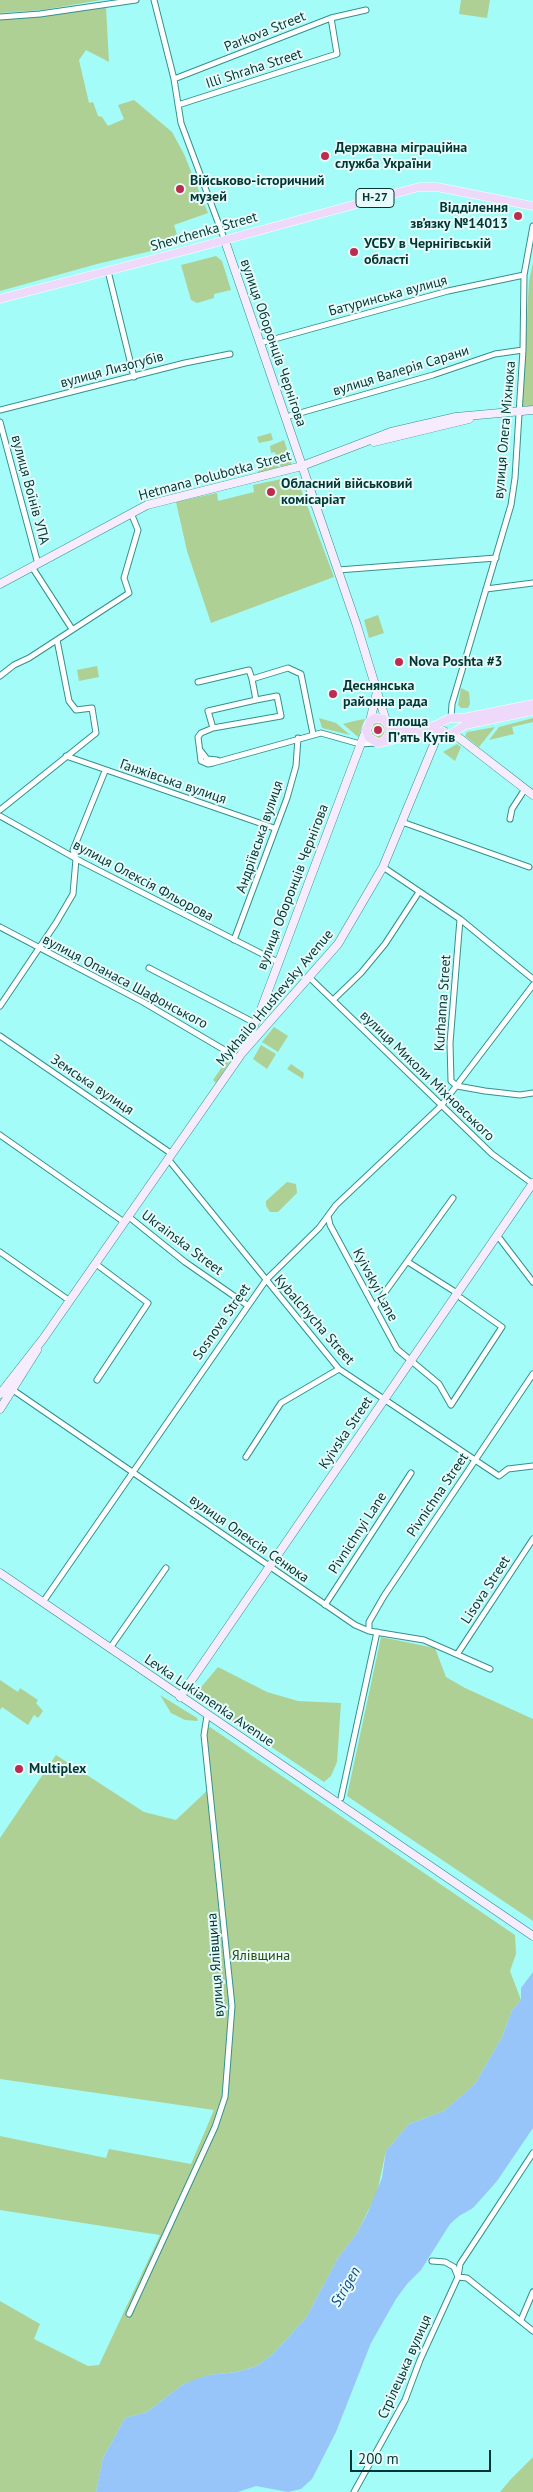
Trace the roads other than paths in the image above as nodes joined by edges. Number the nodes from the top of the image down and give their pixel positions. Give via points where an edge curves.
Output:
1 (136, 0) edge
2 (154, 0) edge
3 (366, 10) dead end
4 (0, 17) edge
5 (331, 18) junction
6 (174, 79) junction
7 (178, 106) junction
8 (533, 206) edge
9 (533, 226) edge
10 (225, 241) junction
11 (108, 271) junction
12 (524, 274) junction
13 (0, 299) edge
14 (260, 343) junction
15 (523, 350) junction
16 (230, 354) dead end
17 (134, 376) junction
18 (0, 410) edge
19 (519, 410) junction
20 (533, 410) edge
21 (286, 417) junction
22 (0, 422) edge
23 (302, 466) junction
24 (131, 513) junction
25 (496, 558) junction
26 (36, 565) junction
27 (338, 570) junction
28 (533, 583) edge
29 (0, 584) edge
30 (486, 589) junction
31 (72, 629) junction
32 (57, 640) junction
33 (0, 676) edge
34 (252, 679) junction
35 (198, 682) dead end
36 (377, 692) junction
37 (256, 700) junction
38 (533, 704) edge
39 (533, 711) edge
40 (450, 719) junction
41 (370, 721) junction
42 (388, 723) junction
43 (213, 728) junction
44 (366, 730) junction
45 (444, 731) junction
46 (456, 731) junction
47 (313, 734) junction
48 (298, 738) junction
49 (380, 742) junction
50 (360, 744) junction
51 (66, 756) junction
52 (105, 770) junction
53 (525, 789) junction
54 (533, 795) edge
55 (0, 810) edge
56 (0, 816) edge
57 (510, 819) dead end
58 (402, 822) junction
59 (274, 828) junction
60 (76, 859) junction
61 (383, 867) junction
62 (529, 867) dead end
63 (419, 892) junction
64 (460, 919) junction
65 (0, 927) edge
66 (234, 940) junction
67 (39, 948) junction
68 (278, 962) junction
69 (149, 968) dead end
70 (310, 978) junction
71 (533, 979) edge
72 (533, 985) edge
73 (333, 1000) junction
74 (0, 1006) edge
75 (260, 1012) junction
76 (272, 1019) junction
77 (255, 1024) junction
78 (0, 1036) edge
79 (240, 1055) junction
80 (457, 1086) junction
81 (533, 1093) edge
82 (441, 1106) junction
83 (0, 1135) edge
84 (170, 1156) junction
85 (533, 1183) edge
86 (453, 1198) dead end
87 (328, 1216) junction
88 (126, 1220) junction
89 (497, 1234) junction
90 (0, 1252) edge
91 (408, 1262) junction
92 (96, 1264) junction
93 (266, 1280) junction
94 (533, 1282) edge
95 (459, 1296) junction
96 (70, 1301) junction
97 (247, 1305) junction
98 (375, 1306) junction
99 (410, 1360) junction
100 (339, 1369) junction
101 (533, 1374) edge
102 (97, 1380) dead end
103 (6, 1385) edge
104 (0, 1394) edge
105 (384, 1400) junction
106 (0, 1409) edge
107 (246, 1457) dead end
108 (475, 1459) junction
109 (533, 1466) edge
110 (132, 1471) junction
111 (410, 1473) dead end
112 (533, 1539) edge
113 (271, 1566) junction
114 (166, 1568) dead end
115 (0, 1573) edge
116 (43, 1602) junction
117 (325, 1605) junction
118 (369, 1631) junction
119 (377, 1632) junction
120 (110, 1648) junction
121 (458, 1653) junction
122 (490, 1669) dead end
123 (180, 1697) junction
124 (207, 1716) junction
125 (341, 1798) dead end
126 (533, 1936) edge
127 (533, 2153) edge
128 (432, 2261) dead end
129 (458, 2277) junction
130 (533, 2292) edge
131 (129, 2314) dead end
132 (521, 2320) junction
133 (533, 2331) edge
134 (354, 2492) edge

1 - 4 street
2 - 6 street, вулиця Оборонців Чернігова
3 - 5 street, Parkova Street
5 - 6 street, Parkova Street
5 - 7 street, Illi Shraha Street via 337,54
6 - 7 street, вулиця Оборонців Чернігова
7 - 10 street, вулиця Оборонців Чернігова via 180,123
8 - 10 main road, Shevchenka Street / Н-27 via 426,186
9 - 12 street, вулиця Олега Міхнюка
10 - 11 main road, Shevchenka Street / Н-27
10 - 14 main road, вулиця Оборонців Чернігова
11 - 13 main road, Shevchenka Street / Н-27
11 - 17 street
12 - 14 street, Батуринська вулиця
12 - 15 street, вулиця Олега Міхнюка
14 - 21 main road, вулиця Оборонців Чернігова
15 - 19 street, вулиця Олега Міхнюка
15 - 21 street, вулиця Валерія Сарани via 495,354
16 - 17 street, вулиця Лизогубів
17 - 18 street, вулиця Лизогубів
19 - 20 main road, Hetmana Polubotka Street
19 - 23 main road, Hetmana Polubotka Street via 456,417 390,432
19 - 25 street, вулиця Олега Міхнюка via 511,505
21 - 23 main road, вулиця Оборонців Чернігова
22 - 26 street, вулиця Воїнів УПА
23 - 24 main road, Hetmana Polubotka Street via 147,505
23 - 27 main road, вулиця Оборонців Чернігова
24 - 26 main road, Hetmana Polubotka Street
24 - 31 street via 138,530 124,578 128,593
25 - 27 street
25 - 30 street, вулиця Олега Міхнюка
26 - 29 main road, Hetmana Polubotka Street
26 - 31 street, вулиця Воїнів УПА via 34,570
27 - 36 main road, вулиця Оборонців Чернігова
28 - 30 street
30 - 40 street, вулиця Олега Міхнюка
31 - 32 street
32 - 33 street
32 - 51 street via 69,702 76,710 92,708 96,733
34 - 35 street via 249,670
34 - 37 street
34 - 47 street via 288,668 301,674
36 - 41 main road
36 - 42 main road, вулиця Оборонців Чернігова
37 - 43 street via 208,711
37 - 43 street via 277,696 281,716
38 - 40 main road
39 - 46 main road via 465,725
40 - 42 main road via 413,731 401,730
40 - 45 main road
40 - 46 main road via 458,723
41 - 42 main road via 378,718
41 - 44 main road
42 - 49 main road via 389,735
43 - 48 street via 198,737 200,750 207,759 218,760
44 - 49 main road via 369,738
44 - 50 main road, вулиця Оборонців Чернігова
45 - 46 main road
45 - 49 main road
45 - 58 main road, Mykhailo Hrushevsky Avenue via 437,737
46 - 53 main road
47 - 48 street
47 - 50 street via 326,734
48 - 59 street, Андріївська вулиця via 296,766
49 - 50 street
50 - 68 main road, вулиця Оборонців Чернігова
51 - 52 street, Ганжівська вулиця
51 - 55 street
52 - 59 street, Ганжівська вулиця
52 - 60 street via 73,850
53 - 54 main road
53 - 57 street via 512,809
56 - 60 street, вулиця Олексія Фльорова
58 - 61 main road, Mykhailo Hrushevsky Avenue
58 - 62 street
59 - 66 street, Андріївська вулиця
60 - 66 street, вулиця Олексія Фльорова
60 - 67 street via 73,894
61 - 63 street
61 - 70 main road, Mykhailo Hrushevsky Avenue via 338,944
63 - 64 street
63 - 73 street via 385,944
64 - 71 street
64 - 80 street, Kurhanna Street via 450,1043 451,1081
65 - 67 street, вулиця Опанаса Шафонського
66 - 68 street, вулиця Олексія Фльорова
67 - 74 street
67 - 79 street, вулиця Опанаса Шафонського
68 - 75 main road, вулиця Оборонців Чернігова
69 - 77 street
70 - 73 street, вулиця Миколи Міхновського
70 - 76 main road, Mykhailo Hrushevsky Avenue
72 - 80 street, Sosnova Street
73 - 82 street, вулиця Миколи Міхновського
75 - 76 main road via 265,1018
75 - 77 main road, вулиця Оборонців Чернігова
76 - 79 main road, Mykhailo Hrushevsky Avenue
77 - 79 main road, вулиця Оборонців Чернігова
78 - 84 street, Земська вулиця
79 - 84 main road, Mykhailo Hrushevsky Avenue
80 - 81 street via 520,1095
80 - 82 street, Sosnova Street
82 - 85 street, вулиця Миколи Міхновського via 492,1154
82 - 87 street, Sosnova Street
83 - 88 street, Ukrainska Street
84 - 88 main road, Mykhailo Hrushevsky Avenue
84 - 93 street, Kybalchycha Street
85 - 89 main road, Kyivska Street
86 - 91 street
87 - 93 street, Sosnova Street
87 - 98 street, Kyivskyi Lane
88 - 92 main road, Mykhailo Hrushevsky Avenue
88 - 97 street, Ukrainska Street
89 - 94 street
89 - 95 main road, Kyivska Street
90 - 96 street
91 - 95 street
91 - 98 street
92 - 96 main road, Mykhailo Hrushevsky Avenue
92 - 102 street via 148,1303
93 - 97 street, Sosnova Street
93 - 100 street, Kybalchycha Street
95 - 99 main road, Kyivska Street
95 - 99 street, Kyivskyi Lane via 502,1327 451,1405 439,1384
96 - 103 main road, Mykhailo Hrushevsky Avenue
97 - 110 street, Sosnova Street
98 - 99 street, Kyivskyi Lane via 397,1348
99 - 105 main road, Kyivska Street
100 - 105 street, Kybalchycha Street
100 - 107 street via 281,1403
101 - 108 street, Pivnichna Street
103 - 104 main road, Mykhailo Hrushevsky Avenue
103 - 106 main road, Mykhailo Hrushevsky Avenue
103 - 110 street, вулиця Олексія Сенюка
105 - 108 street, Kybalchycha Street
105 - 113 main road, Kyivska Street
108 - 109 street, Kybalchycha Street via 499,1476 508,1469
108 - 118 street, Pivnichna Street via 384,1596 369,1622
110 - 113 street, вулиця Олексія Сенюка
110 - 116 street, Sosnova Street
111 - 117 street, Pivnichnyi Lane
112 - 121 street, Lisova Street
113 - 117 street, вулиця Олексія Сенюка
113 - 123 main road, Kyivska Street
114 - 120 street
115 - 116 main road, Levka Lukianenka Avenue
116 - 120 main road, Levka Lukianenka Avenue
117 - 118 street, вулиця Олексія Сенюка
118 - 119 street, вулиця Олексія Сенюка
119 - 121 street, вулиця Олексія Сенюка via 424,1640
119 - 125 street
120 - 123 main road, Levka Lukianenka Avenue
121 - 122 street, вулиця Олексія Сенюка
123 - 124 main road, Levka Lukianenka Avenue
124 - 126 main road, Levka Lukianenka Avenue
124 - 131 street, вулиця Ялівщина via 204,1735 232,2006 225,2097 215,2127
127 - 129 street, Стрілецька вулиця via 460,2264
128 - 129 street via 446,2262 454,2267
129 - 132 street via 468,2278
129 - 134 street, Стрілецька вулиця via 405,2400
130 - 132 street
132 - 133 street

